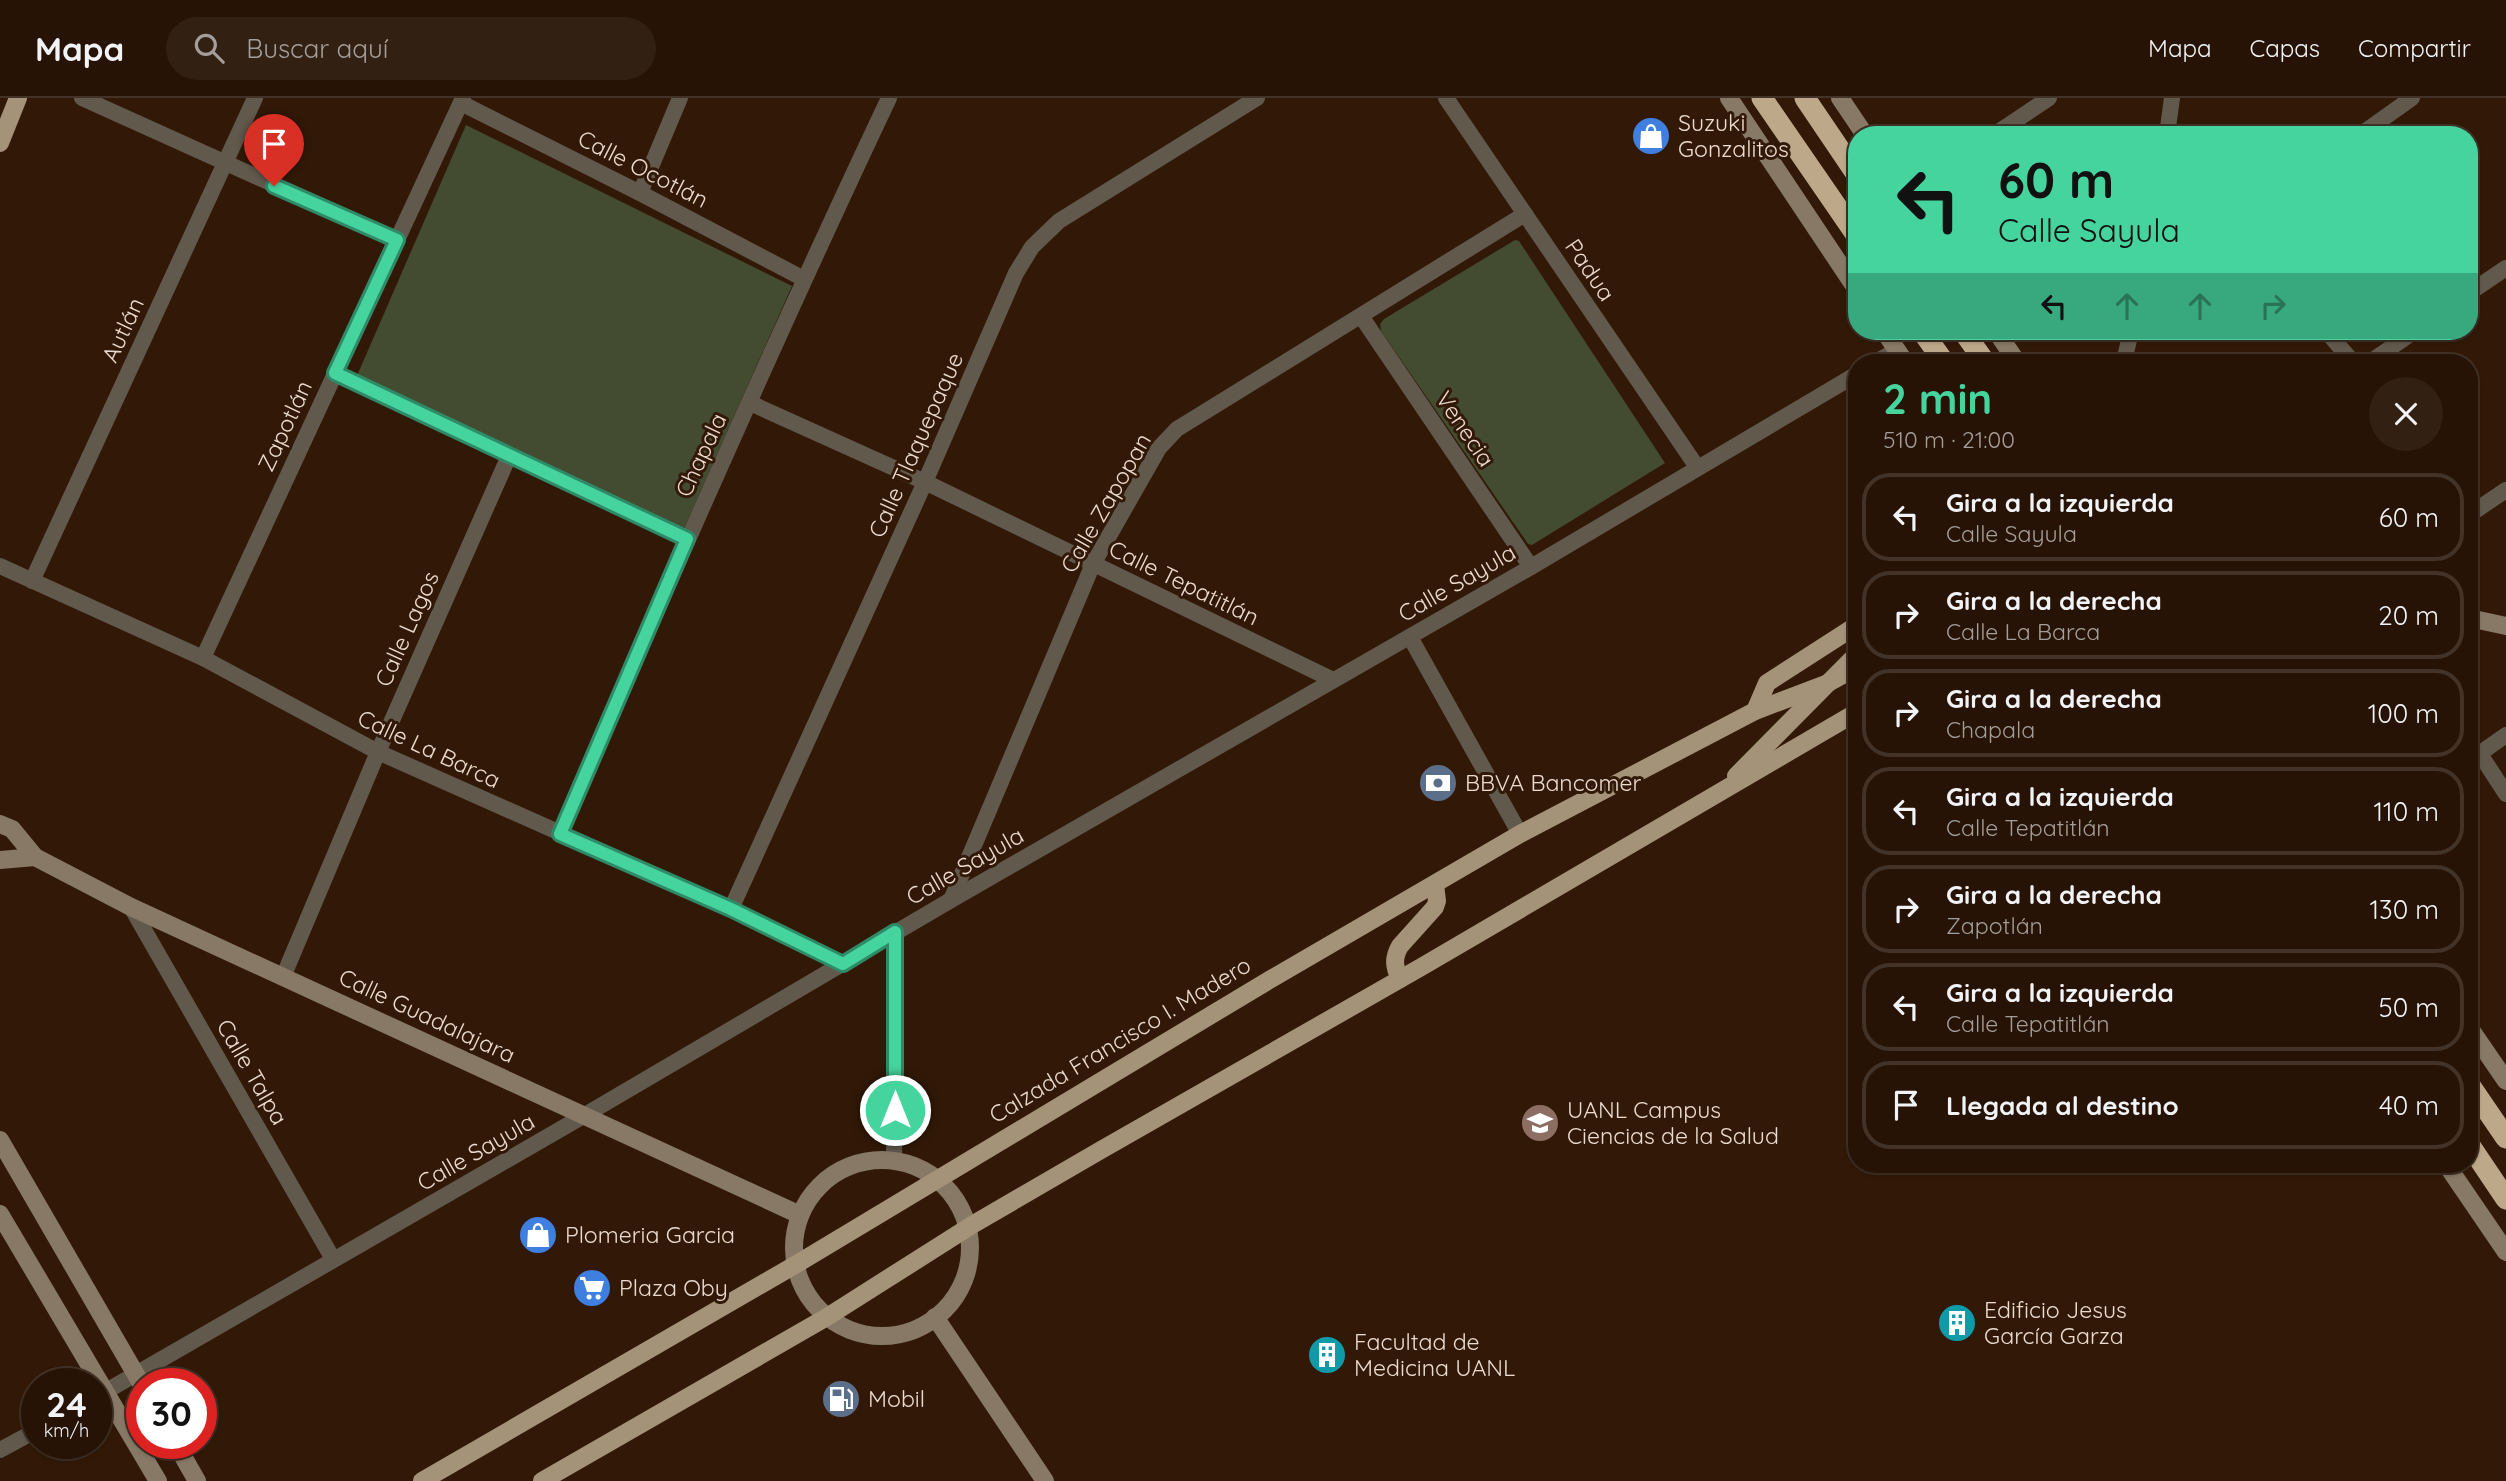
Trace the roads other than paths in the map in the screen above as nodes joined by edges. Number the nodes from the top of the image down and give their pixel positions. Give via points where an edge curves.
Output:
1 (18, 98) edge
2 (82, 98) edge
3 (255, 98) edge
4 (680, 98) edge
5 (889, 98) edge
6 (1257, 98) edge
7 (1446, 98) edge
8 (1729, 98) edge
9 (1762, 98) edge
10 (1805, 98) edge
11 (1840, 98) edge
12 (2049, 98) edge
13 (2172, 98) edge
14 (2412, 98) edge
15 (462, 100) edge
16 (1859, 126) edge
17 (2007, 126) edge
18 (2167, 126) edge
19 (2373, 126) edge
20 (0, 144) edge
21 (1848, 162) edge
22 (225, 164) junction
23 (640, 193) junction
24 (1525, 214) junction
25 (1848, 223) edge
26 (397, 240) junction
27 (2506, 268) edge
28 (1848, 276) edge
29 (804, 279) junction
30 (2478, 287) edge
31 (1361, 316) junction
32 (2334, 340) edge
33 (2402, 340) edge
34 (2346, 354) edge
35 (2382, 354) edge
36 (335, 373) junction
37 (1848, 379) edge
38 (750, 403) junction
39 (509, 456) junction
40 (1697, 467) junction
41 (925, 482) junction
42 (2506, 491) edge
43 (2478, 509) edge
44 (687, 539) junction
45 (1093, 564) junction
46 (0, 566) edge
47 (1531, 566) junction
48 (32, 581) junction
49 (2478, 620) edge
50 (2506, 626) edge
51 (1848, 631) edge
52 (1410, 637) junction
53 (203, 658) junction
54 (1848, 663) edge
55 (1848, 672) edge
56 (1333, 680) junction
57 (1826, 684) junction
58 (1755, 711) junction
59 (1848, 717) edge
60 (2506, 735) edge
61 (378, 752) junction
62 (2478, 755) edge
63 (2478, 762) edge
64 (1722, 791) junction
65 (2506, 794) edge
66 (0, 824) edge
67 (560, 834) junction
68 (1521, 834) junction
69 (35, 857) junction
70 (0, 860) edge
71 (1435, 884) junction
72 (951, 900) junction
73 (131, 907) junction
74 (731, 909) junction
75 (895, 932) junction
76 (843, 964) junction
77 (283, 977) junction
78 (1400, 979) junction
79 (2478, 1040) edge
80 (2506, 1080) edge
81 (2478, 1097) edge
82 (585, 1115) junction
83 (2506, 1138) edge
84 (0, 1140) edge
85 (2478, 1157) edge
86 (894, 1160) junction
87 (2452, 1173) edge
88 (937, 1179) junction
89 (2506, 1199) edge
90 (0, 1214) edge
91 (800, 1215) junction
92 (968, 1228) junction
93 (2506, 1252) edge
94 (333, 1259) junction
95 (795, 1265) junction
96 (827, 1317) junction
97 (935, 1317) junction
98 (86, 1368) edge
99 (132, 1368) edge
100 (156, 1368) edge
101 (112, 1411) edge
102 (21, 1439) edge
103 (0, 1450) edge
104 (185, 1459) edge
105 (158, 1481) edge
106 (197, 1481) edge
107 (422, 1481) edge
108 (541, 1481) edge
109 (1045, 1481) edge

1 - 20 main road
2 - 22 street
3 - 22 street, Autlán
4 - 23 street
5 - 29 street, Chapala
6 - 41 street, Calle Tlaquepaque via 1059,221 1032,247 1016,273
7 - 24 street, Padua
8 - 28 street
9 - 25 highway
10 - 21 highway
11 - 16 street
12 - 17 street
13 - 18 street
14 - 19 street
15 - 23 street, Calle Ocotlán
15 - 26 street, Zapotlán
22 - 26 street
22 - 48 street, Autlán
23 - 29 street, Calle Ocotlán
24 - 31 street, Calle Zapopan
24 - 40 street, Padua
26 - 36 street, Zapotlán
27 - 30 street
29 - 38 street, Chapala
31 - 45 street, Calle Zapopan via 1177,429 1159,448
31 - 47 street, Venecia
32 - 34 street
33 - 35 street
36 - 39 street
36 - 53 street, Zapotlán
37 - 40 street, Calle Sayula
38 - 41 street, Calle Tepatitlán
38 - 44 street, Chapala
39 - 44 street
39 - 61 street, Calle Lagos
40 - 47 street, Calle Sayula
41 - 45 street, Calle Tepatitlán
41 - 74 street, Calle Tlaquepaque
42 - 43 street
44 - 67 street, Chapala
45 - 56 street, Calle Tepatitlán
45 - 72 street, Calle Zapopan
46 - 48 street, Calle La Barca
47 - 52 street, Calle Sayula
48 - 53 street, Calle La Barca
49 - 50 street
51 - 58 main road via 1767,683
52 - 56 street, Calle Sayula
52 - 68 street
53 - 61 street, Calle La Barca
54 - 57 main road
55 - 57 main road, Calzada Francisco I. Madero
56 - 72 street, Calle Sayula
57 - 58 main road, Calzada Francisco I. Madero
57 - 64 main road
58 - 68 main road, Calzada Francisco I. Madero
59 - 64 main road
60 - 62 street
61 - 67 street, Calle La Barca
61 - 77 street, Calle Lagos
63 - 65 street
64 - 78 main road
66 - 69 street, Calle Guadalajara via 12,829
67 - 74 street, Calle La Barca
68 - 71 main road, Calzada Francisco I. Madero
69 - 70 street
69 - 73 street, Calle Guadalajara
71 - 78 main road via 1435,907 1396,952 1394,968
71 - 88 main road, Calzada Francisco I. Madero
72 - 75 street, Calle Sayula
73 - 77 street, Calle Guadalajara
73 - 94 street, Calle Talpa
74 - 76 street, Calle La Barca
75 - 76 street, Calle Sayula
75 - 86 street
76 - 82 street, Calle Sayula
77 - 82 street, Calle Guadalajara
78 - 92 main road
79 - 80 street
81 - 83 highway
82 - 91 street, Calle Guadalajara
82 - 94 street, Calle Sayula
84 - 99 street
85 - 89 highway
86 - 88 street
86 - 91 street via 865,1161 838,1171 815,1190
87 - 93 street
88 - 92 street via 956,1201
88 - 95 main road, Calzada Francisco I. Madero
90 - 98 street
91 - 95 street via 793,1248
92 - 96 main road
92 - 97 street via 966,1271 949,1304
94 - 100 street, Calle Sayula
95 - 96 street via 806,1294
95 - 107 main road, Calzada Francisco I. Madero
96 - 97 street via 869,1335 915,1329
96 - 108 main road
97 - 109 street
101 - 105 street
102 - 103 street
104 - 106 street

